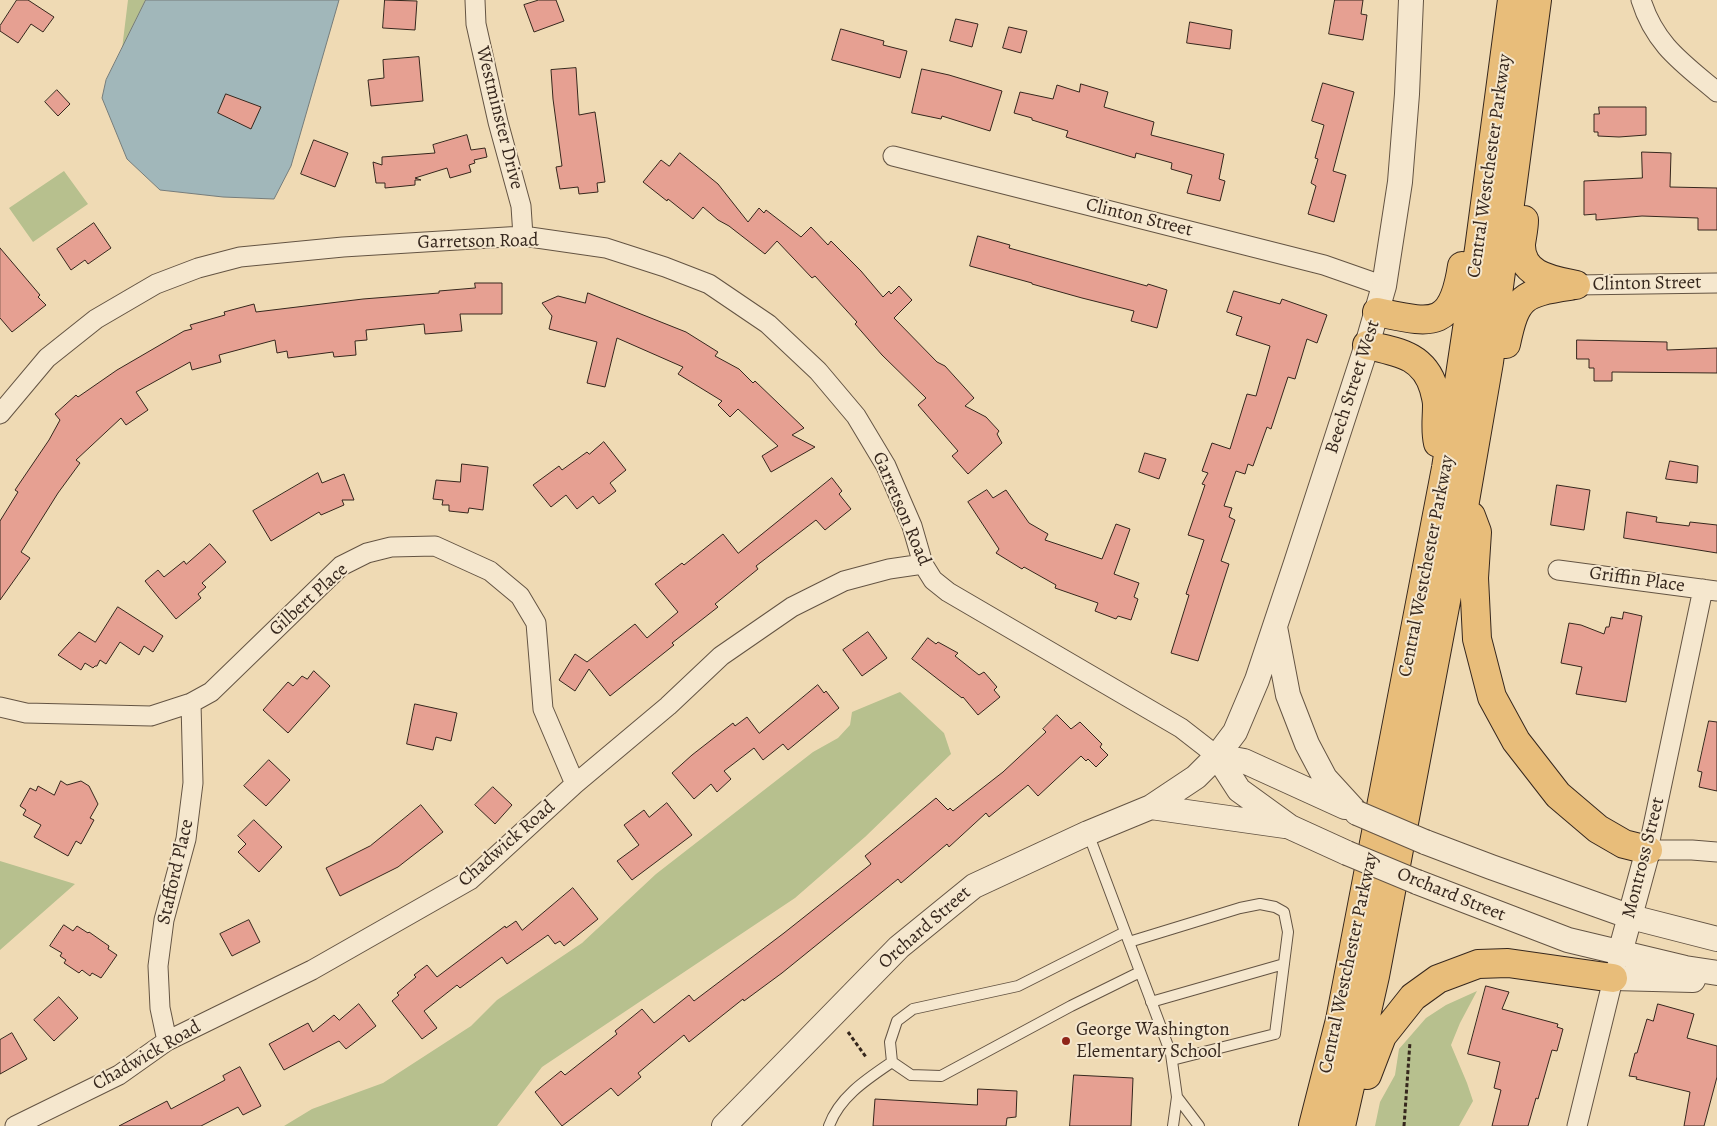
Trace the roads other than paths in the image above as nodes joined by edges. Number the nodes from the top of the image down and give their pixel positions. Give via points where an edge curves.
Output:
1 (475, 0) edge
2 (1411, 0) edge
3 (1512, 0) edge
4 (1536, 0) edge
5 (1641, 0) edge
6 (1514, 85) junction
7 (1717, 92) edge
8 (893, 156) dead end
9 (523, 236) junction
10 (1717, 283) edge
11 (1576, 285) junction
12 (1384, 286) junction
13 (1377, 312) junction
14 (1367, 345) junction
15 (1484, 389) junction
16 (2, 408) edge
17 (1446, 468) junction
18 (1466, 501) junction
19 (923, 564) junction
20 (1558, 570) dead end
21 (1710, 590) edge
22 (1275, 626) junction
23 (191, 703) junction
24 (0, 707) edge
25 (1217, 756) junction
26 (575, 784) junction
27 (1151, 807) junction
28 (1357, 813) junction
29 (1290, 827) junction
30 (1088, 833) junction
31 (1648, 850) junction
32 (1717, 852) edge
33 (1631, 917) junction
34 (1127, 937) junction
35 (1717, 939) edge
36 (1284, 964) junction
37 (1616, 965) junction
38 (1140, 972) junction
39 (1717, 973) edge
40 (1717, 980) edge
41 (1151, 1002) junction
42 (167, 1041) junction
43 (1172, 1060) junction
44 (892, 1062) junction
45 (1177, 1096) junction
46 (15, 1126) edge
47 (724, 1126) edge
48 (829, 1126) edge
49 (1173, 1126) edge
50 (1199, 1126) edge
51 (1313, 1126) edge
52 (1341, 1126) edge
53 (1348, 1126) edge
54 (1577, 1126) edge

1 - 9 street, Westminster Drive via 480,42 521,206
2 - 12 street, Beech Street West via 1400,182
3 - 6 main road, Central Westchester Parkway
4 - 6 main road, Central Westchester Parkway
5 - 7 street via 1654,32 1670,51
6 - 11 main road via 1526,161 1521,246 1525,264 1548,279
6 - 13 main road via 1479,167 1454,300 1438,317 1421,321
6 - 15 main road, Central Westchester Parkway via 1501,280
6 - 17 main road, Central Westchester Parkway via 1473,296
8 - 12 street, Clinton Street via 1324,265
9 - 16 street, Garretson Road via 259,256 198,268 156,284 96,319 47,358
9 - 19 street, Garretson Road via 606,248 664,267 709,284 768,324 818,371 856,416 886,466 912,526
10 - 11 street, Clinton Street
11 - 15 main road via 1537,293 1518,304 1504,359
12 - 13 street, Beech Street West
13 - 14 street, Beech Street West
14 - 17 main road via 1402,353 1423,366 1437,402 1436,436
14 - 22 street, Beech Street West
15 - 18 main road, Central Westchester Parkway
17 - 51 main road, Central Westchester Parkway via 1340,1020
18 - 31 main road via 1477,532 1474,578 1477,639 1492,697 1516,741 1558,795 1598,829 1624,844
18 - 52 main road, Central Westchester Parkway via 1375,976
19 - 25 street, Garretson Road via 933,580 948,592 1181,728
19 - 26 street, Chadwick Road via 844,581 792,608 721,656 668,706
20 - 21 street, Griffin Place
21 - 31 street, Montross Street
22 - 25 street, Beech Street West via 1235,732
22 - 28 street via 1288,695 1307,744 1325,778
23 - 24 street, Gilbert Place via 151,716 26,713
23 - 26 street, Gilbert Place via 211,692 341,566 391,546 435,546 490,571 520,596 536,623 543,709
23 - 42 street, Stafford Place via 193,783 186,839 164,920 158,966 160,1008
25 - 27 street, Orchard Street via 1188,784
25 - 28 street via 1244,761
25 - 29 street, Orchard Street via 1239,790
26 - 42 street, Chadwick Road via 470,880 312,970
27 - 29 street
27 - 30 street, Orchard Street
28 - 33 street, bridge via 1500,871
29 - 37 street, Orchard Street, bridge via 1417,882 1568,940
30 - 34 lane
30 - 47 street, Orchard Street via 974,886 899,947
31 - 32 street
31 - 33 street, Montross Street
33 - 35 street
33 - 37 street, Montross Street
34 - 36 lane via 1240,908 1260,904 1275,906 1284,912 1288,932
34 - 38 lane
34 - 44 lane via 1018,986 913,1009 898,1021 890,1042
36 - 41 lane
36 - 43 lane via 1275,1034
37 - 39 street, Orchard Street
37 - 40 street via 1680,980
37 - 53 main road via 1478,964 1438,979 1413,997 1382,1036
37 - 54 street, Montross Street
38 - 41 lane
38 - 44 lane via 941,1076 911,1075
41 - 43 lane
42 - 46 street, Chadwick Road via 119,1075
43 - 45 lane
44 - 48 lane via 859,1085 834,1112
45 - 49 lane
45 - 50 lane

